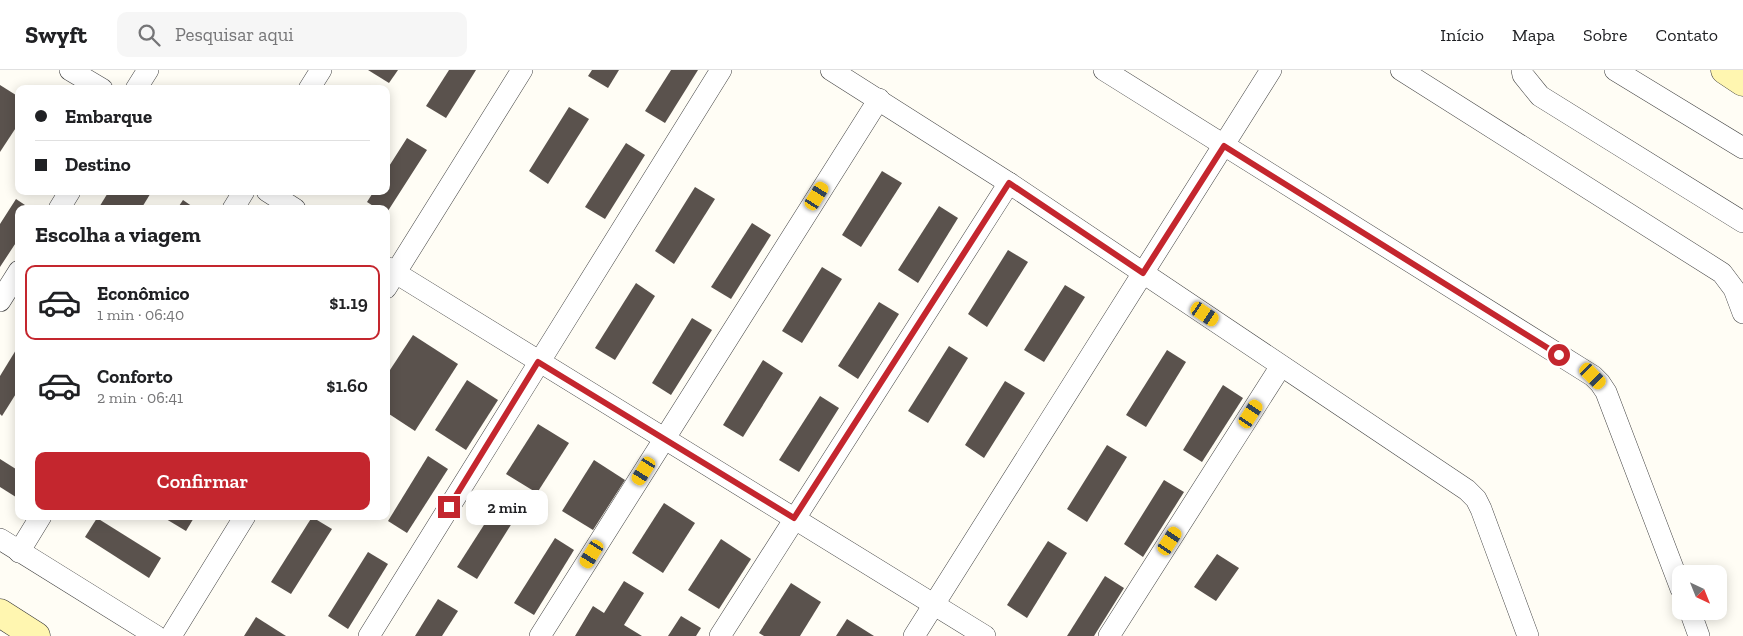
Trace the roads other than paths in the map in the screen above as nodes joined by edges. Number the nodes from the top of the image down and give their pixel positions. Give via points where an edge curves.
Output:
1 (70, 70) edge
2 (148, 70) edge
3 (321, 70) edge
4 (522, 70) edge
5 (722, 70) edge
6 (831, 70) edge
7 (1104, 70) edge
8 (1271, 70) edge
9 (1401, 70) edge
10 (1522, 70) edge
11 (1615, 70) edge
12 (1724, 70) edge
13 (1743, 82) edge
14 (95, 85) edge
15 (139, 85) edge
16 (312, 85) edge
17 (878, 99) junction
18 (1224, 146) junction
19 (1743, 148) edge
20 (1009, 183) junction
21 (273, 195) edge
22 (289, 205) edge
23 (1743, 222) edge
24 (1143, 273) junction
25 (390, 274) edge
26 (390, 277) edge
27 (15, 278) edge
28 (0, 301) edge
29 (1743, 313) edge
30 (538, 362) junction
31 (1281, 366) junction
32 (664, 438) junction
33 (794, 518) junction
34 (39, 520) edge
35 (243, 520) edge
36 (0, 539) edge
37 (19, 552) junction
38 (1672, 565) edge
39 (934, 605) junction
40 (0, 613) edge
41 (1694, 620) edge
42 (36, 636) edge
43 (156, 636) edge
44 (171, 636) edge
45 (369, 636) edge
46 (540, 636) edge
47 (720, 636) edge
48 (914, 636) edge
49 (985, 636) edge
50 (1109, 636) edge
51 (1528, 636) edge
52 (1700, 636) edge

1 - 14 street
2 - 15 street
3 - 16 street
4 - 25 street
5 - 30 street
6 - 17 street
7 - 18 street
8 - 18 street
9 - 29 street via 1722,273 1734,289
10 - 23 street via 1540,96
11 - 19 street
12 - 13 street
17 - 20 street
17 - 32 street
18 - 24 street
18 - 38 street via 1593,376 1606,392
20 - 24 street
20 - 33 street
21 - 22 street
24 - 31 street
24 - 39 street
26 - 30 street
27 - 28 street
30 - 32 street
30 - 45 street
31 - 50 street
31 - 51 street via 1476,499
32 - 33 street
32 - 46 street
33 - 39 street
33 - 47 street
34 - 37 street
35 - 44 street
36 - 37 street
37 - 43 street
39 - 48 street
39 - 49 street
40 - 42 street
41 - 52 street

